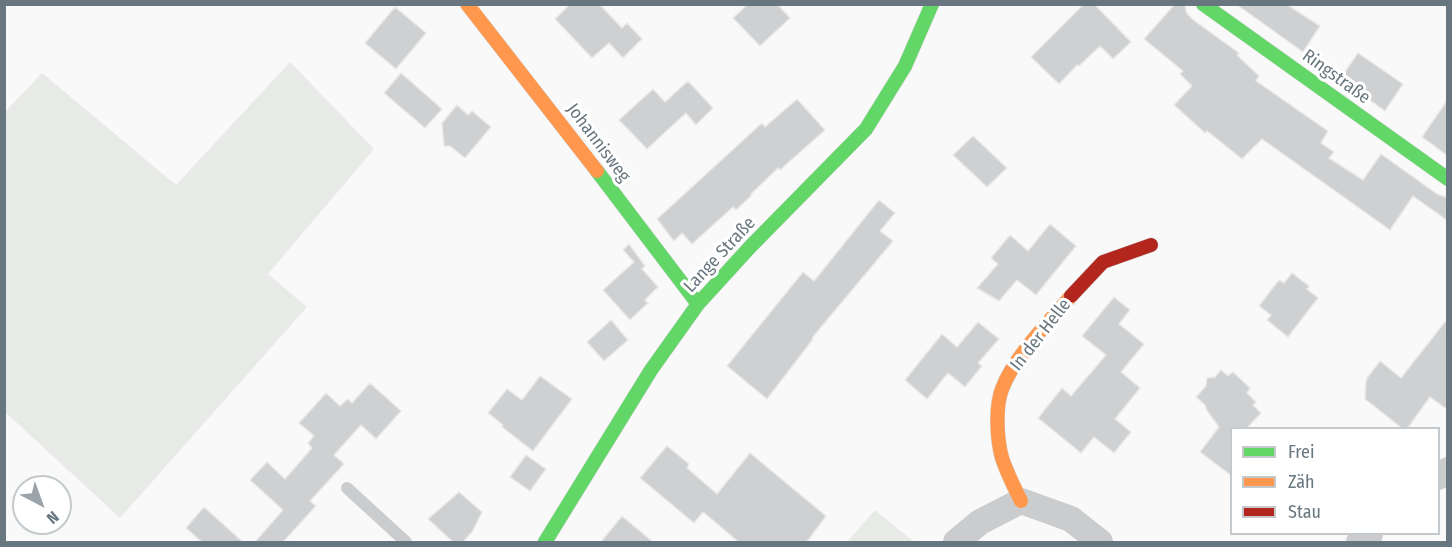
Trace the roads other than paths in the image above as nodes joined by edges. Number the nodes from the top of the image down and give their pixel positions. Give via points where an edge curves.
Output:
1 (467, 4) edge
2 (932, 4) edge
3 (1203, 4) edge
4 (1448, 179) edge
5 (1151, 245) dead end
6 (698, 304) junction
7 (346, 488) dead end
8 (1021, 501) junction
9 (406, 543) edge
10 (545, 543) edge
11 (956, 543) edge
12 (1100, 543) edge

1 - 6 street, Johannisweg
2 - 6 street, Lange Straße via 905,66 866,129
3 - 4 street, Ringstraße
5 - 8 street, In der Helle via 1102,262 1025,351 1002,389 998,423 1002,457
6 - 10 street, Lange Straße via 651,369
7 - 9 lane
8 - 11 street via 980,522
8 - 12 street via 1071,519

